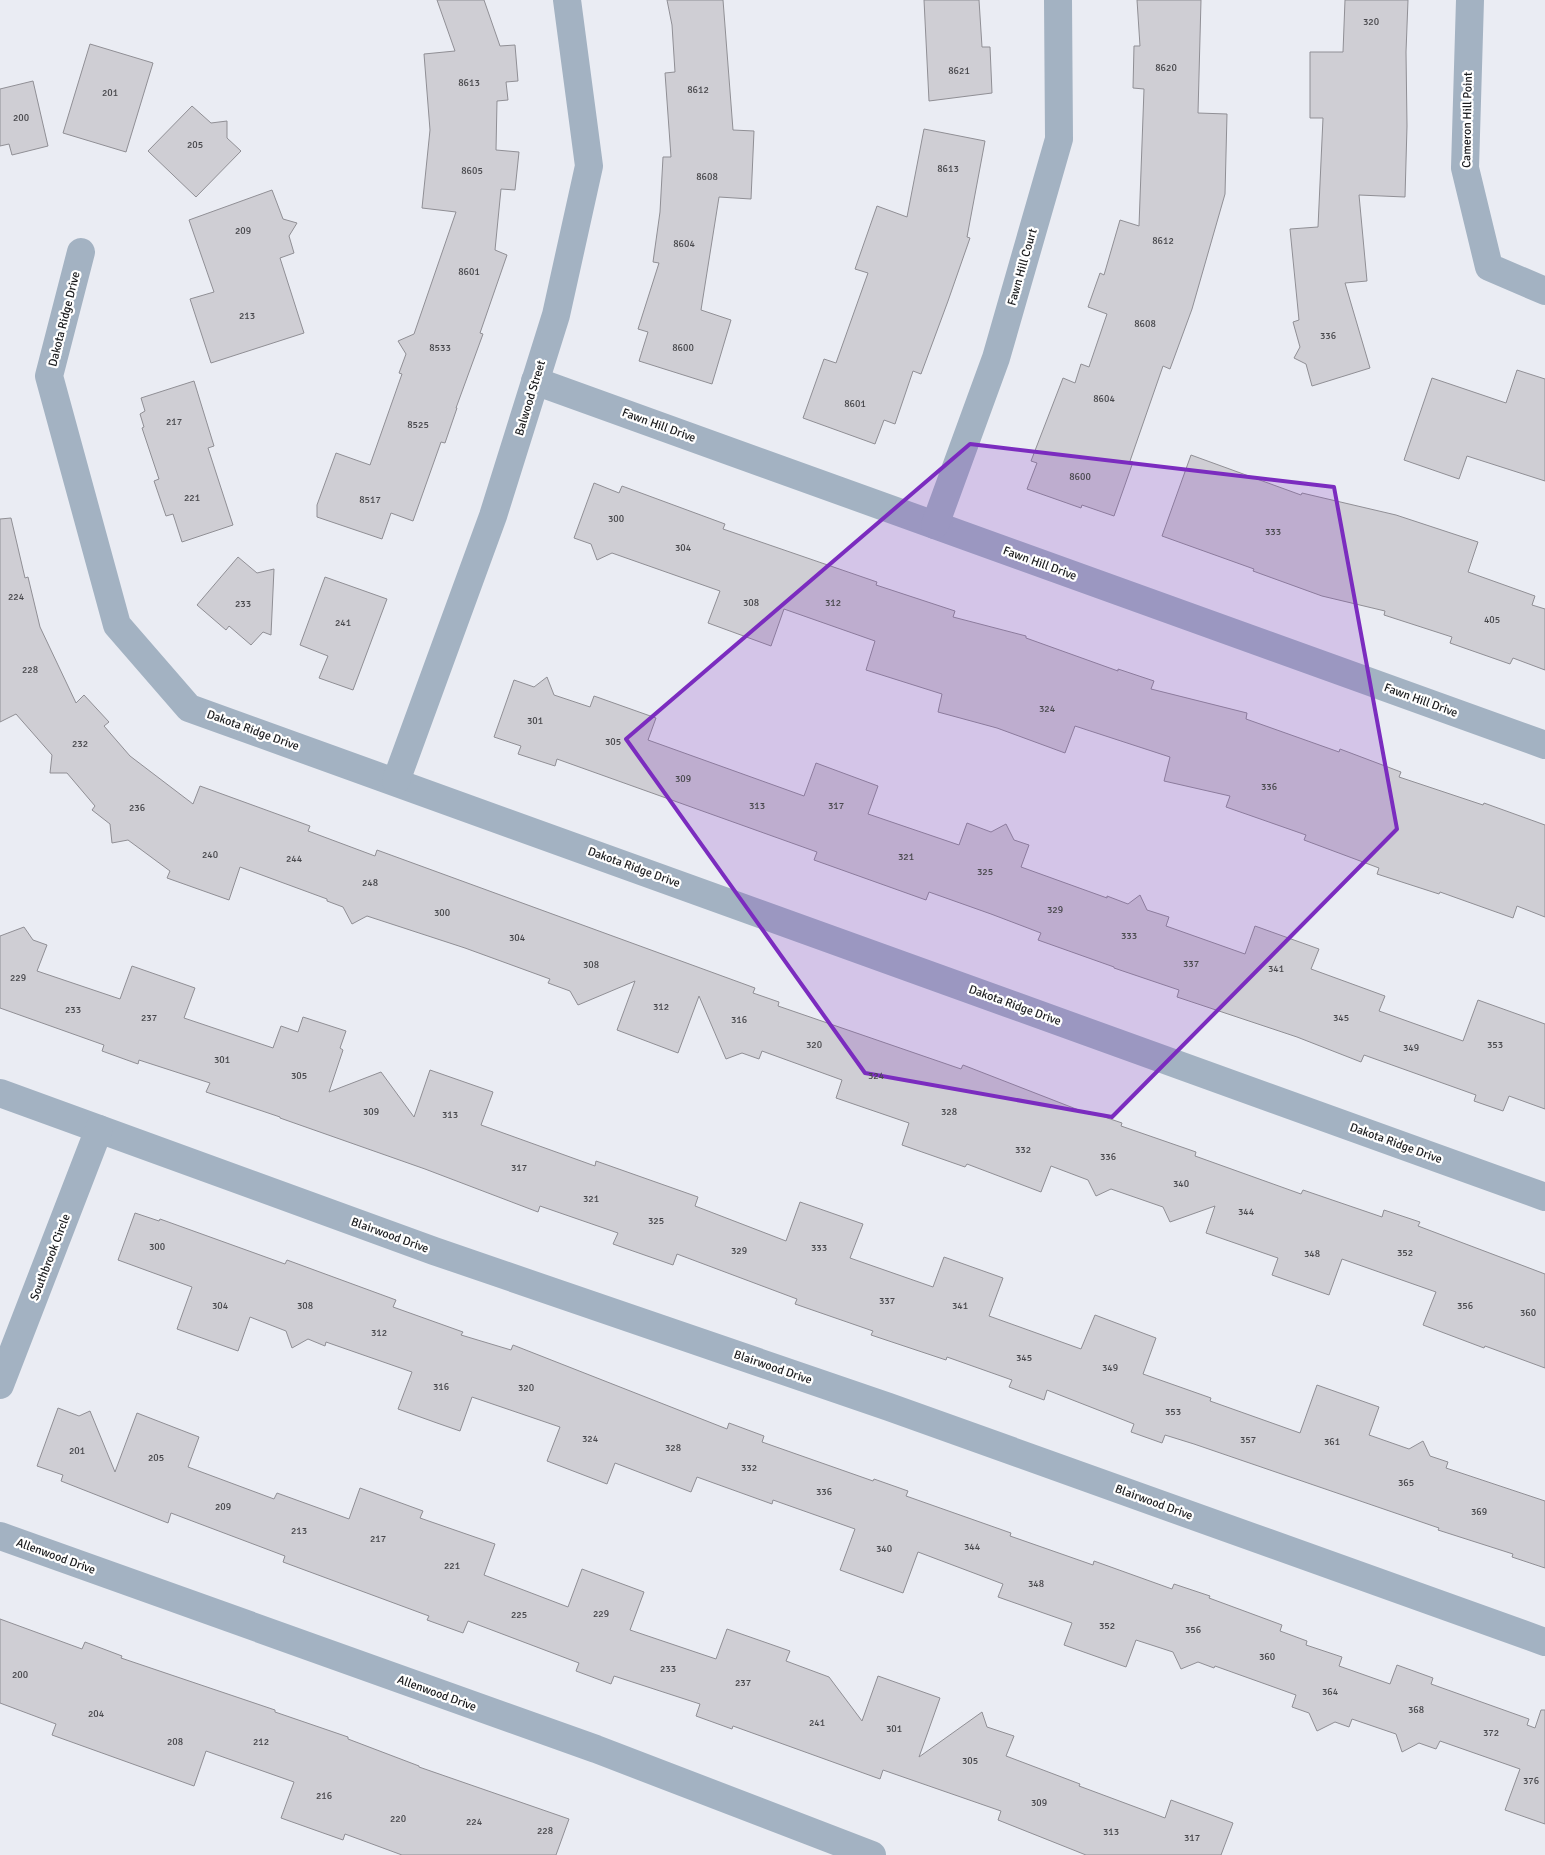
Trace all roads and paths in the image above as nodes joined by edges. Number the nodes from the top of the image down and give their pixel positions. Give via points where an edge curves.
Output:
1 (567, 0) edge
2 (1058, 0) edge
3 (1470, 0) edge
4 (80, 252) dead end
5 (1545, 290) edge
6 (535, 381) junction
7 (935, 525) junction
8 (1545, 746) edge
9 (396, 781) junction
10 (0, 1093) edge
11 (99, 1129) junction
12 (1545, 1197) edge
13 (0, 1384) edge
14 (0, 1536) edge
15 (1545, 1642) edge
16 (872, 1855) edge

1 - 6 street, Balwood Street via 589,166 556,315
2 - 7 street, Fawn Hill Court via 1059,139 996,358
3 - 5 street, Cameron Hill Point via 1465,168 1489,266
4 - 9 street, Dakota Ridge Drive via 49,376 116,625 190,708
6 - 7 street, Fawn Hill Drive
6 - 9 street, Balwood Street via 493,516
7 - 8 street, Fawn Hill Drive
9 - 12 street, Dakota Ridge Drive
10 - 11 street, Blairwood Drive
11 - 13 street, Southbrook Circle
11 - 15 street, Blairwood Drive
14 - 16 street, Allenwood Drive via 596,1749

